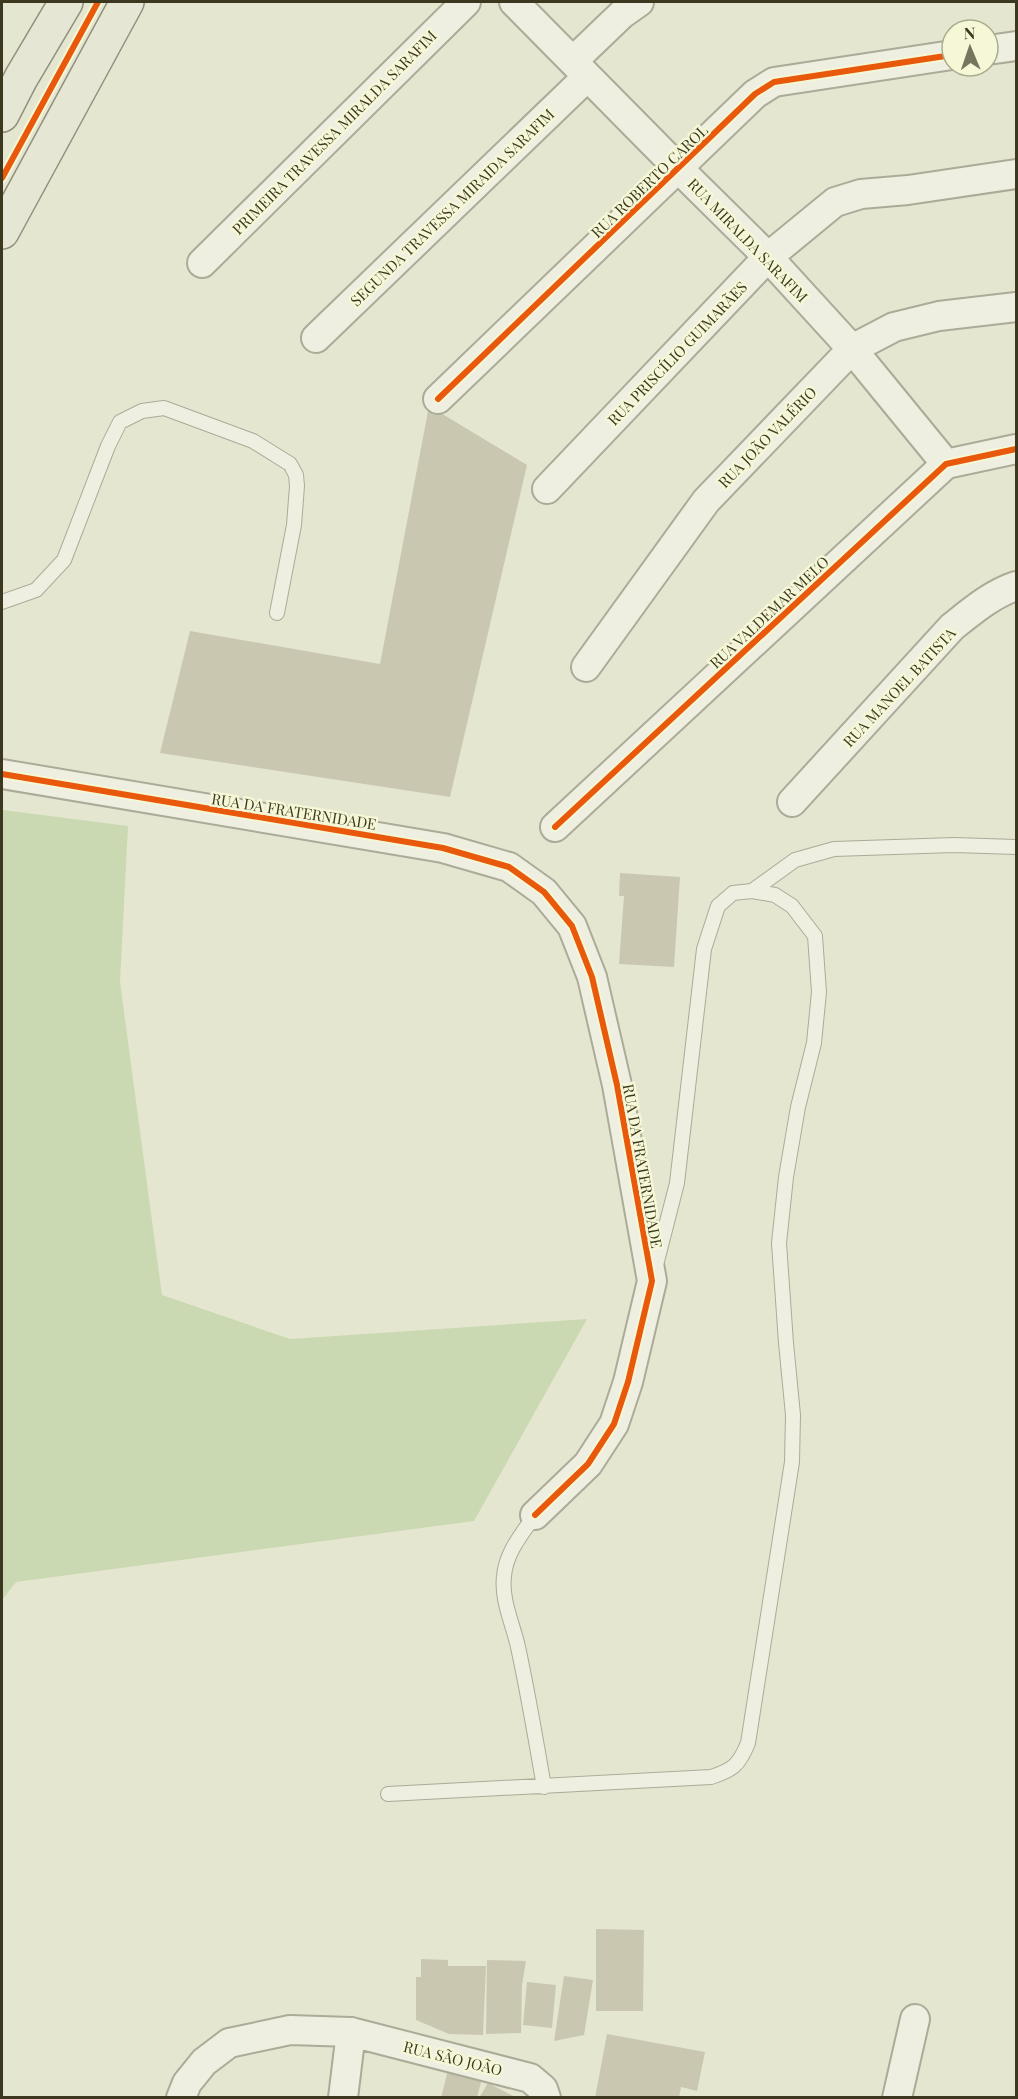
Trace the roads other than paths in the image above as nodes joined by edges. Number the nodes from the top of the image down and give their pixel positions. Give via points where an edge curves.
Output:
1 (66, 2) edge
2 (127, 2) edge
3 (466, 2) edge
4 (639, 2) edge
5 (527, 6) edge
6 (1017, 46) edge
7 (1000, 48) edge
8 (940, 57) edge
9 (580, 69) junction
10 (2, 115) edge
11 (679, 170) junction
12 (1017, 174) edge
13 (2, 232) edge
14 (768, 257) junction
15 (202, 263) dead end
16 (1017, 307) edge
17 (316, 338) dead end
18 (852, 350) junction
19 (438, 399) dead end
20 (1017, 449) edge
21 (946, 464) junction
22 (547, 489) dead end
23 (1017, 586) edge
24 (2, 602) edge
25 (277, 613) dead end
26 (586, 667) dead end
27 (2, 774) edge
28 (792, 802) dead end
29 (555, 827) dead end
30 (1017, 847) edge
31 (752, 891) junction
32 (652, 1281) junction
33 (535, 1515) joint
34 (543, 1787) junction
35 (388, 1794) dead end
36 (915, 2019) dead end
37 (351, 2032) junction
38 (182, 2097) edge
39 (343, 2097) edge
40 (546, 2097) edge
41 (897, 2097) edge

1 - 10 main road
2 - 13 main road
3 - 15 street, PRIMEIRA TRAVESSA MIRALDA SARAFIM
4 - 9 street, SEGUNDA TRAVESSA MIRAIDA SARAFIM via 622,14
5 - 9 street, RUA MIRALDA SARAFIM
6 - 7 street
8 - 11 street, RUA ROBERTO CAROL via 774,82 755,94
9 - 11 street, RUA MIRALDA SARAFIM
9 - 17 street, SEGUNDA TRAVESSA MIRAIDA SARAFIM
11 - 14 street, RUA MIRALDA SARAFIM
11 - 19 street, RUA ROBERTO CAROL
12 - 14 street, RUA PRISCÍLIO GUIMARÃES via 861,194 835,202
14 - 18 street, RUA MIRALDA SARAFIM
14 - 22 street, RUA PRISCÍLIO GUIMARÃES
16 - 18 street, RUA JOÃO VALÉRIO via 939,316 894,327
18 - 21 street, RUA MIRALDA SARAFIM
18 - 26 street, RUA JOÃO VALÉRIO via 706,501
20 - 21 street
21 - 29 street, RUA VALDEMAR MELO
23 - 28 street, RUA MANOEL BATISTA via 1002,590 952,627
24 - 25 lane via 36,590 64,560 120,422 142,411 164,408 253,441 290,465 296,475 294,525
27 - 32 street, RUA DA FRATERNIDADE via 443,848 509,867 544,892 572,926 592,977 617,1085
30 - 31 lane via 834,849 795,860
31 - 32 lane via 733,893 717,906 704,949 677,1183
31 - 34 lane via 775,895 792,906 815,936 819,992 814,1043 786,1177 779,1243 793,1414 792,1462 748,1743 740,1762 726,1773 711,1777
32 - 33 street, RUA DA FRATERNIDADE via 614,1424 588,1464
33 - 34 lane via 509,1552 504,1594 528,1697
34 - 35 lane
36 - 41 street
37 - 38 street, RUA SÃO JOÃO via 290,2030 229,2043 204,2062 187,2083
37 - 39 street
37 - 40 street, RUA SÃO JOÃO via 530,2078

